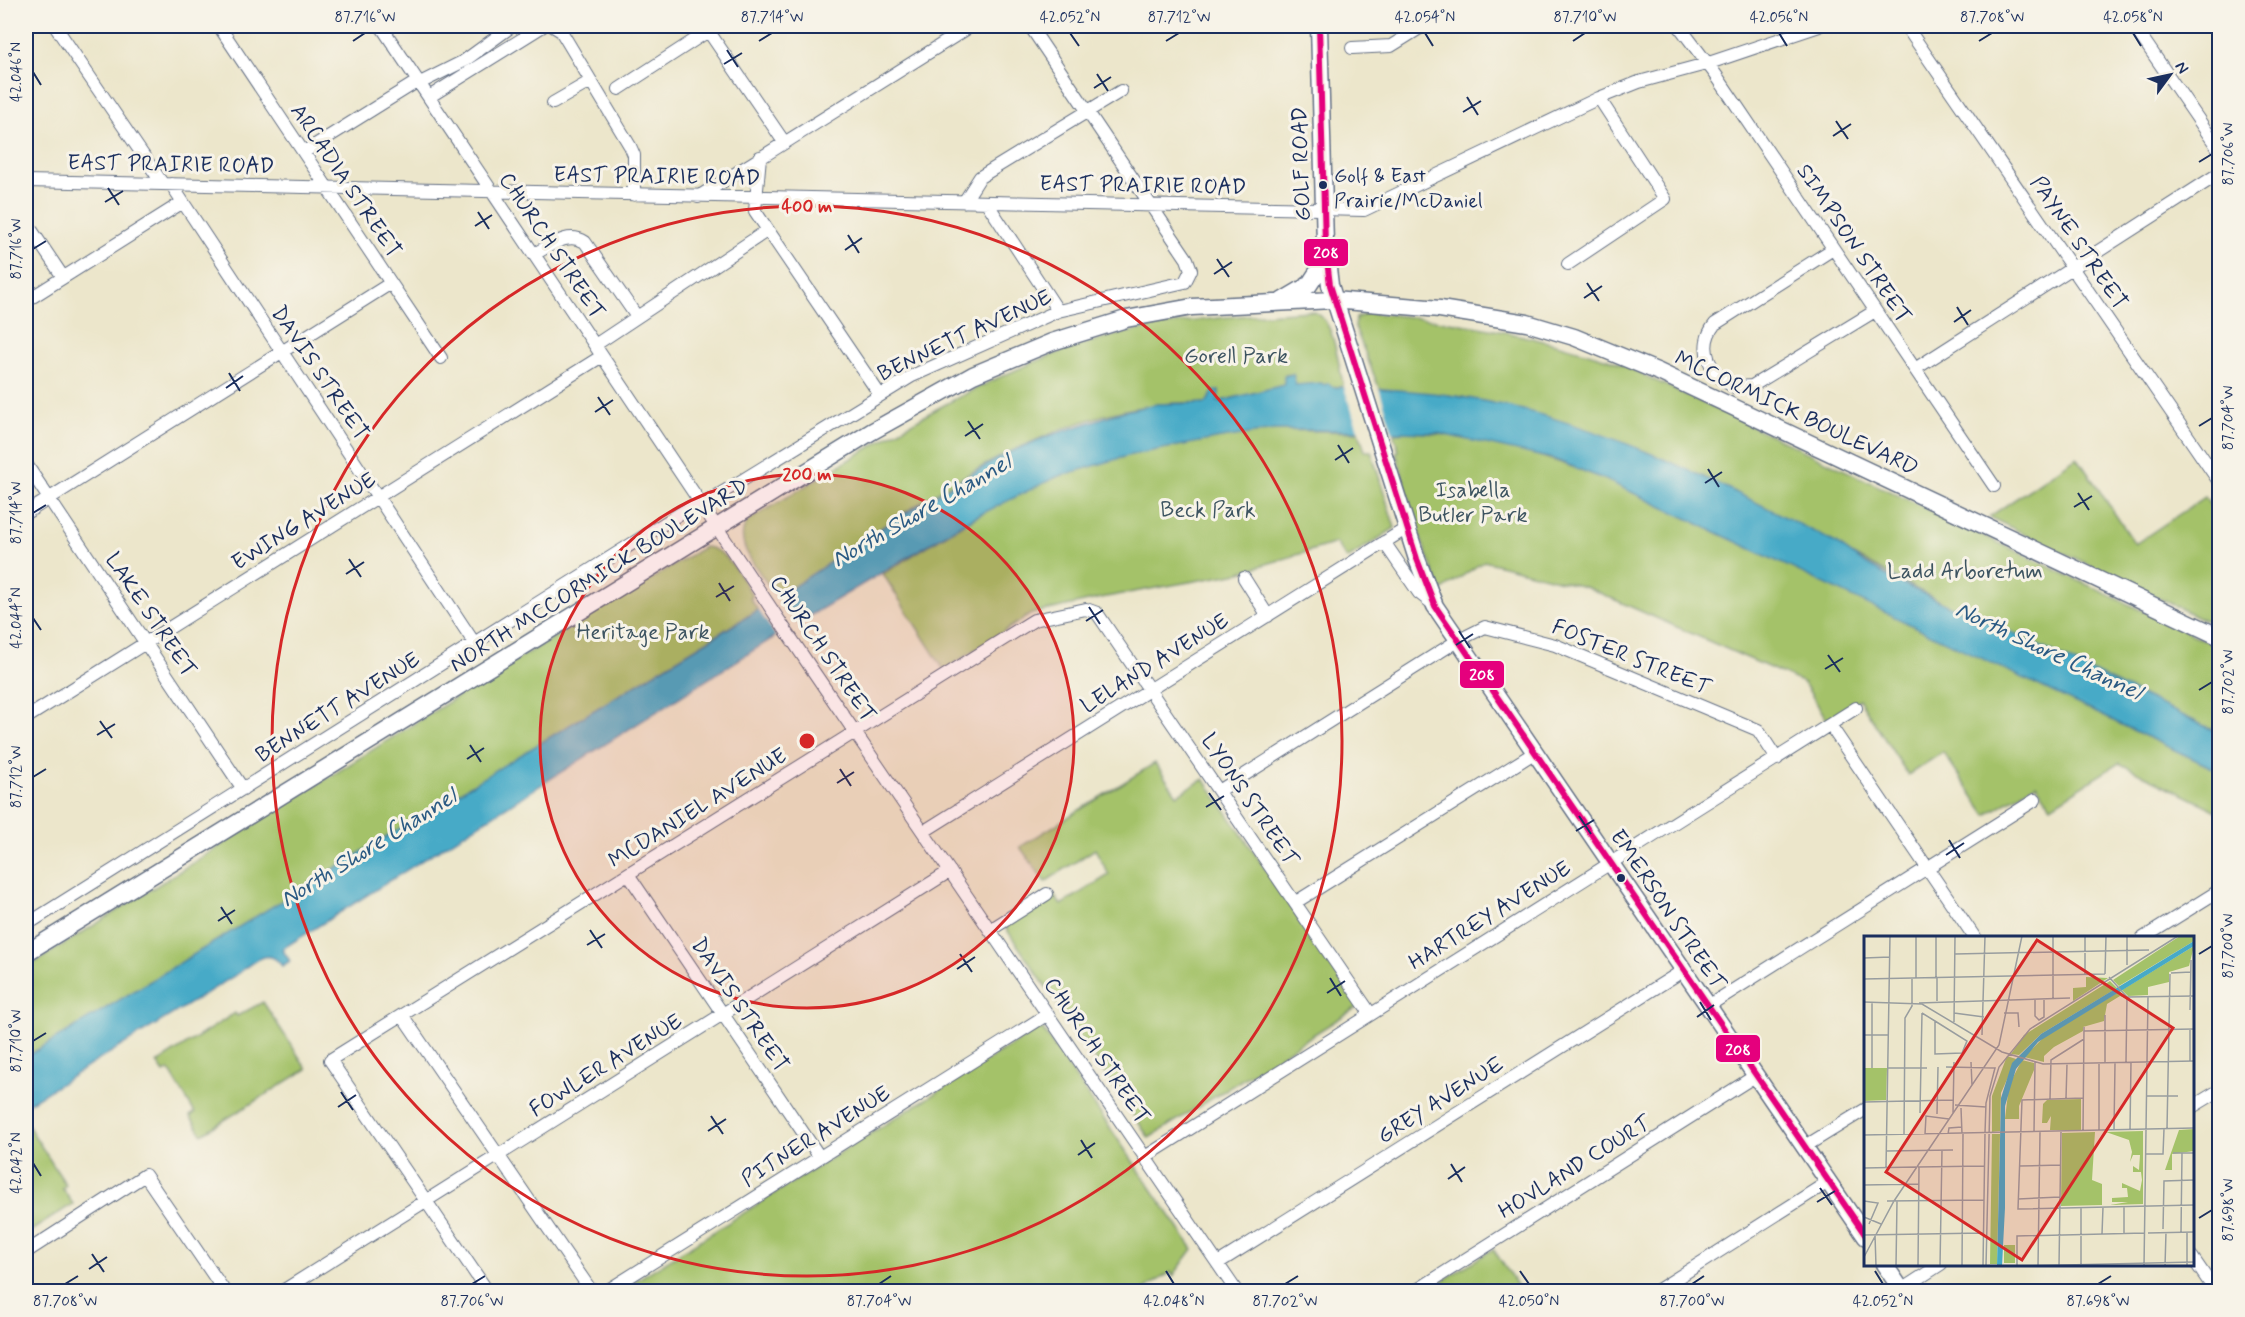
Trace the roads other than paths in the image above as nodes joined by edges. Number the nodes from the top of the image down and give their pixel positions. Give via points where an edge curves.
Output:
1 (55, 26) edge
2 (219, 26) edge
3 (398, 26) edge
4 (512, 26) edge
5 (541, 26) edge
6 (553, 26) edge
7 (971, 26) edge
8 (1030, 26) edge
9 (1319, 26) edge
10 (1423, 26) edge
11 (1679, 26) edge
12 (1819, 26) edge
13 (1906, 26) edge
14 (2134, 26) edge
15 (710, 27) edge
16 (383, 29) edge
17 (1352, 48) dead end
18 (1706, 64) junction
19 (591, 81) junction
20 (419, 82) junction
21 (619, 89) dead end
22 (1121, 91) dead end
23 (429, 97) junction
24 (1599, 98) junction
25 (554, 103) dead end
26 (1088, 111) junction
27 (784, 142) junction
28 (304, 152) junction
29 (2220, 152) edge
30 (760, 157) junction
31 (2220, 173) edge
32 (26, 181) edge
33 (167, 184) junction
34 (328, 187) junction
35 (492, 191) junction
36 (634, 195) junction
37 (698, 197) junction
38 (757, 198) junction
39 (183, 202) junction
40 (964, 202) junction
41 (987, 203) junction
42 (1152, 206) junction
43 (1324, 208) junction
44 (26, 222) edge
45 (768, 230) junction
46 (1833, 249) junction
47 (534, 254) junction
48 (1326, 260) junction
49 (1568, 264) dead end
50 (2073, 268) junction
51 (63, 277) junction
52 (391, 283) junction
53 (1333, 300) junction
54 (26, 301) edge
55 (1279, 302) junction
56 (1058, 311) junction
57 (1875, 311) junction
58 (637, 317) junction
59 (594, 345) junction
60 (282, 351) junction
61 (602, 356) junction
62 (441, 358) dead end
63 (1915, 369) junction
64 (879, 395) junction
65 (26, 464) edge
66 (2219, 481) edge
67 (1994, 486) dead end
68 (380, 497) junction
69 (49, 498) junction
70 (701, 503) junction
71 (26, 513) edge
72 (717, 526) junction
73 (1407, 528) junction
74 (1384, 542) junction
75 (1244, 578) dead end
76 (1435, 606) junction
77 (1093, 610) joint
78 (1268, 616) junction
79 (2220, 637) edge
80 (1457, 641) junction
81 (146, 643) junction
82 (475, 644) junction
83 (1151, 689) junction
84 (1856, 708) dead end
85 (26, 718) edge
86 (1830, 725) junction
87 (855, 733) junction
88 (1534, 753) junction
89 (1777, 759) junction
90 (243, 789) junction
91 (1219, 791) junction
92 (2035, 800) dead end
93 (923, 832) junction
94 (1610, 863) junction
95 (1926, 867) junction
96 (950, 871) junction
97 (628, 874) junction
98 (2220, 890) edge
99 (1047, 894) dead end
100 (1296, 902) junction
101 (26, 925) edge
102 (990, 930) junction
103 (1974, 936) edge
104 (2146, 936) edge
105 (26, 953) edge
106 (1684, 970) junction
107 (1708, 1006) junction
108 (1370, 1013) junction
109 (1048, 1014) junction
110 (402, 1015) junction
111 (723, 1015) junction
112 (1755, 1076) junction
113 (2220, 1090) edge
114 (2194, 1106) edge
115 (1864, 1110) edge
116 (1804, 1147) junction
117 (499, 1155) junction
118 (819, 1156) junction
119 (1145, 1157) junction
120 (1828, 1182) junction
121 (426, 1201) junction
122 (1864, 1235) edge
123 (26, 1252) edge
124 (2194, 1259) edge
125 (1218, 1263) junction
126 (1885, 1266) edge
127 (1938, 1266) edge
128 (1901, 1291) edge
129 (225, 1292) edge
130 (281, 1292) edge
131 (488, 1292) edge
132 (592, 1292) edge
133 (605, 1292) edge
134 (1237, 1292) edge
135 (1414, 1292) edge
136 (1655, 1292) edge
137 (2216, 1292) edge

1 - 33 street, DAVIS STREET
2 - 28 street, ARCADIA STREET
3 - 16 street
4 - 20 street via 464,61
5 - 23 street
6 - 19 street via 561,31
7 - 27 street
8 - 26 street
9 - 43 main road, GOLF ROAD
10 - 17 street via 1391,46
11 - 18 street, SIMPSON STREET
12 - 18 street
13 - 50 street, PAYNE STREET
14 - 29 street
15 - 21 street
15 - 27 street
16 - 20 street, CHURCH STREET
18 - 24 street via 1639,82
18 - 46 street, SIMPSON STREET
19 - 25 street
19 - 36 street via 634,155
20 - 23 street, CHURCH STREET
20 - 28 street
22 - 26 street
23 - 35 street, CHURCH STREET
24 - 43 street via 1364,210
24 - 49 street via 1665,199
26 - 40 street via 980,177
26 - 42 street
27 - 30 street
28 - 34 street, ARCADIA STREET
30 - 37 street
30 - 38 street
31 - 50 street
32 - 33 street, EAST PRAIRIE ROAD
33 - 34 street, EAST PRAIRIE ROAD
33 - 39 street, DAVIS STREET
34 - 35 street, EAST PRAIRIE ROAD
34 - 52 street, ARCADIA STREET
35 - 36 street, EAST PRAIRIE ROAD
35 - 47 street, CHURCH STREET
36 - 37 street, EAST PRAIRIE ROAD
37 - 38 street, EAST PRAIRIE ROAD
38 - 40 street, EAST PRAIRIE ROAD
38 - 45 street via 755,211
39 - 51 street
39 - 60 street, DAVIS STREET
40 - 41 street, EAST PRAIRIE ROAD
41 - 42 street, EAST PRAIRIE ROAD
41 - 56 street
42 - 43 street, EAST PRAIRIE ROAD
42 - 56 street, BENNETT AVENUE via 1187,259 1191,270 1185,282
43 - 48 main road, GOLF ROAD
44 - 51 street
45 - 58 street
45 - 64 street
46 - 57 street, SIMPSON STREET
46 - 57 street via 1715,324 1706,346 1713,371 1735,387 1752,386
47 - 58 street via 565,238 577,237 585,242
47 - 59 street, CHURCH STREET
48 - 53 main road, GOLF ROAD
48 - 55 main road via 1309,285
50 - 63 street
50 - 66 street, PAYNE STREET
51 - 54 street
52 - 60 street
52 - 62 street, ARCADIA STREET
53 - 55 main road, NORTH MCCORMICK BOULEVARD
53 - 73 main road, EMERSON STREET
53 - 79 main road, MCCORMICK BOULEVARD via 1440,309 1527,323 1574,337 1659,372
55 - 72 main road, NORTH MCCORMICK BOULEVARD via 1171,311 1126,319 1052,342 973,375
56 - 64 street, BENNETT AVENUE via 912,376
57 - 63 street, SIMPSON STREET
58 - 59 street
59 - 61 street, CHURCH STREET
60 - 68 street, DAVIS STREET
60 - 69 street
61 - 68 street, EWING AVENUE
61 - 70 street, CHURCH STREET
63 - 67 street, SIMPSON STREET
64 - 70 street, BENNETT AVENUE
65 - 69 street, LAKE STREET
68 - 81 street, EWING AVENUE
68 - 82 street, DAVIS STREET
69 - 71 street
69 - 81 street, LAKE STREET
70 - 72 street, CHURCH STREET
70 - 82 street, BENNETT AVENUE
72 - 87 street, CHURCH STREET
72 - 105 main road, NORTH MCCORMICK BOULEVARD
73 - 74 street, LELAND AVENUE
73 - 76 main road, EMERSON STREET
74 - 76 street, EMERSON STREET via 1419,593
74 - 78 street, LELAND AVENUE
75 - 78 street
76 - 80 main road, EMERSON STREET
77 - 83 street, LYONS STREET
77 - 87 street, MCDANIEL AVENUE via 1034,620
78 - 83 street, LELAND AVENUE
80 - 88 main road, EMERSON STREET
80 - 89 street, FOSTER STREET via 1485,627 1555,645 1758,730
80 - 91 street, FOSTER STREET
81 - 85 street, EWING AVENUE
81 - 90 street, LAKE STREET
82 - 90 street, BENNETT AVENUE
83 - 91 street, LYONS STREET
83 - 93 street, LELAND AVENUE
84 - 86 street, HARTREY AVENUE
86 - 89 street, HARTREY AVENUE
86 - 95 street
87 - 93 street, CHURCH STREET
87 - 97 street, MCDANIEL AVENUE
88 - 94 main road, EMERSON STREET
88 - 100 street
89 - 94 street, HARTREY AVENUE
90 - 101 street, BENNETT AVENUE
91 - 100 street, LYONS STREET
92 - 95 street
93 - 96 street, CHURCH STREET
94 - 106 main road, EMERSON STREET
94 - 108 street, HARTREY AVENUE
95 - 103 street
95 - 107 street
96 - 102 street, CHURCH STREET
96 - 111 street, FOWLER AVENUE
97 - 110 street, MCDANIEL AVENUE
97 - 111 street, DAVIS STREET
98 - 104 street
99 - 102 street
100 - 108 street, LYONS STREET
102 - 109 street, CHURCH STREET
106 - 107 main road, EMERSON STREET
106 - 125 street, GREY AVENUE
107 - 112 main road, EMERSON STREET
108 - 119 street, HARTREY AVENUE
109 - 118 street, PITNER AVENUE
109 - 119 street, CHURCH STREET
110 - 117 street
110 - 121 street, MCDANIEL AVENUE via 330,1060
111 - 117 street, FOWLER AVENUE
111 - 118 street, DAVIS STREET
112 - 116 main road, EMERSON STREET
112 - 135 street, HOVLAND COURT
113 - 114 street
115 - 116 street
116 - 120 main road, EMERSON STREET
117 - 121 street, FOWLER AVENUE
117 - 132 street
118 - 133 street, PITNER AVENUE
119 - 125 street, CHURCH STREET
120 - 122 main road, EMERSON STREET
120 - 136 street
121 - 130 street, FOWLER AVENUE
121 - 131 street
123 - 129 street via 145,1175
124 - 137 street
125 - 134 street, CHURCH STREET
126 - 128 main road
127 - 128 street

